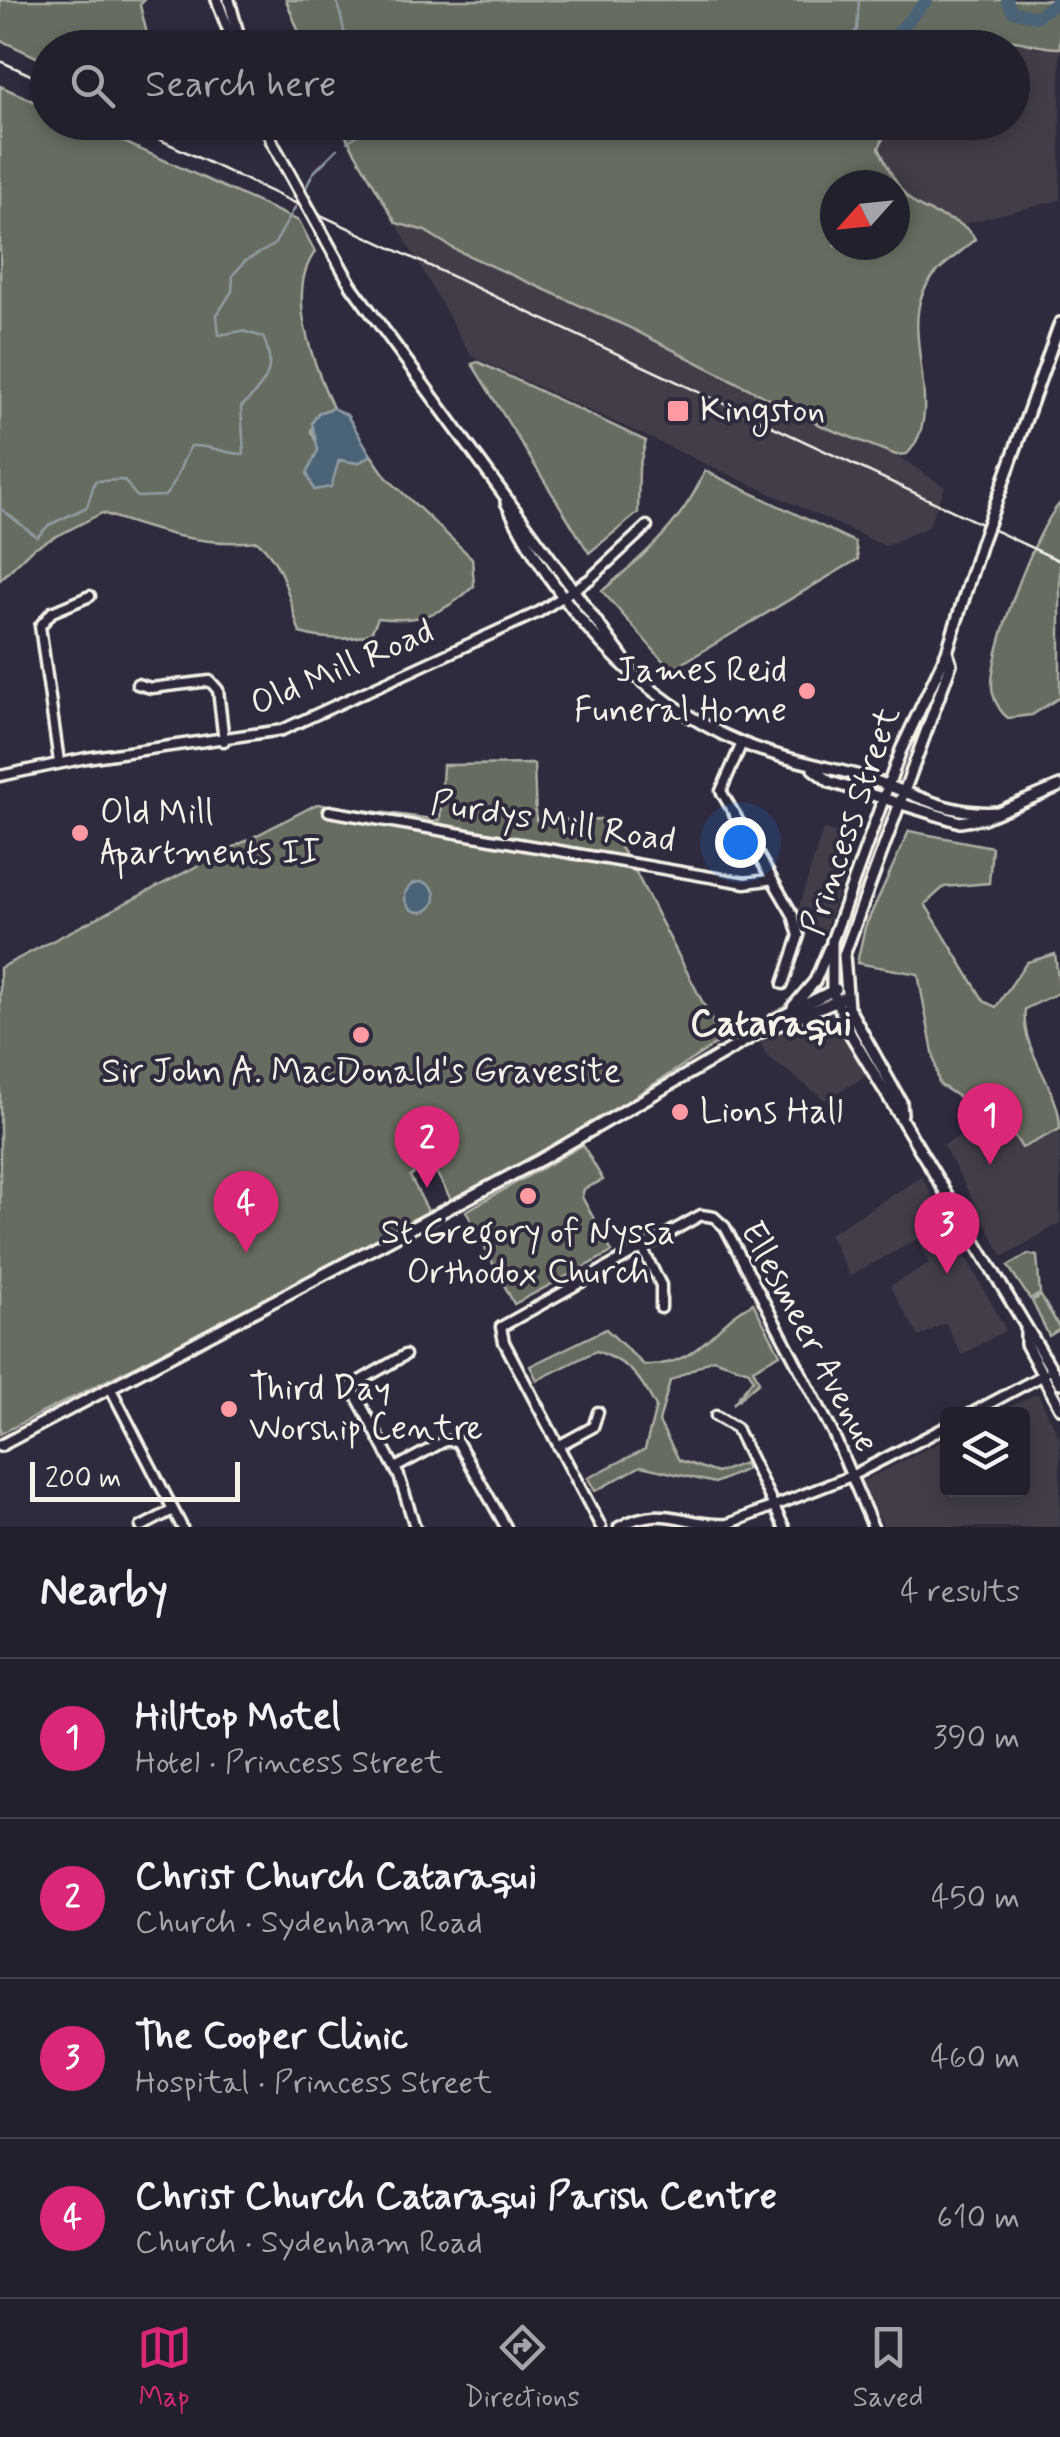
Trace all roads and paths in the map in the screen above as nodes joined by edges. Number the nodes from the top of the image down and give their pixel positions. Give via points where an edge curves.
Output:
1 (217, 0) edge
2 (229, 0) edge
3 (230, 30) edge
4 (235, 30) edge
5 (271, 140) edge
6 (1060, 323) edge
7 (506, 502) junction
8 (646, 526) dead end
9 (574, 590) junction
10 (90, 596) dead end
11 (564, 598) junction
12 (947, 652) junction
13 (626, 665) junction
14 (137, 684) dead end
15 (224, 740) junction
16 (742, 743) junction
17 (59, 762) junction
18 (811, 767) junction
19 (0, 776) edge
20 (889, 786) junction
21 (1060, 786) edge
22 (904, 792) junction
23 (884, 801) junction
24 (899, 806) junction
25 (329, 811) dead end
26 (998, 812) junction
27 (768, 880) junction
28 (832, 941) junction
29 (784, 984) dead end
30 (839, 994) junction
31 (790, 1011) junction
32 (771, 1027) junction
33 (642, 1246) junction
34 (661, 1308) dead end
35 (405, 1355) dead end
36 (1048, 1373) junction
37 (1060, 1383) edge
38 (111, 1389) junction
39 (983, 1407) edge
40 (1060, 1408) edge
41 (598, 1412) dead end
42 (716, 1416) dead end
43 (940, 1430) edge
44 (0, 1446) edge
45 (558, 1446) junction
46 (396, 1468) junction
47 (851, 1476) junction
48 (775, 1505) junction
49 (173, 1510) junction
50 (140, 1527) edge
51 (182, 1527) edge
52 (415, 1527) edge
53 (506, 1527) edge
54 (601, 1527) edge
55 (620, 1527) edge
56 (711, 1527) edge
57 (784, 1527) edge
58 (873, 1527) edge

1 - 3 main road
2 - 4 main road
5 - 7 main road, bridge via 351,286
6 - 12 main road, Princess Street, bridge
7 - 9 main road
7 - 11 main road
8 - 9 street, Old Mill Road
9 - 11 street, Old Mill Road
9 - 13 main road
10 - 17 street via 52,612 40,626
11 - 13 main road via 602,647
11 - 15 street, Old Mill Road via 282,730
12 - 20 main road, Princess Street
12 - 22 main road, Princess Street via 951,664
13 - 16 main road via 692,716
14 - 15 street via 210,681 220,696
15 - 17 street, Old Mill Road
16 - 18 main road
16 - 27 street via 720,792
17 - 19 street, Old Mill Road
18 - 20 main road
18 - 23 main road via 830,782
20 - 22 main road
20 - 23 main road, Princess Street
21 - 26 main road
22 - 24 main road, Princess Street
22 - 26 main road via 953,811
23 - 24 main road
23 - 28 main road, Princess Street
24 - 26 main road via 960,822
24 - 30 main road, Princess Street via 847,937
25 - 27 street, Purdys Mill Road via 745,883
27 - 29 street via 799,936
28 - 30 main road, Princess Street
28 - 31 main road via 815,981
30 - 31 main road
30 - 32 main road
30 - 36 main road, Princess Street via 893,1106
31 - 32 main road
32 - 38 main road via 540,1160
33 - 34 street via 662,1285
33 - 45 street, Ellesmeer Avenue via 501,1327
33 - 47 street, Ellesmeer Avenue via 697,1216 722,1222
35 - 46 street via 351,1386
36 - 37 main road, Princess Street
36 - 39 street
36 - 40 main road, Princess Street
38 - 44 main road
38 - 49 street
41 - 45 street via 592,1428
42 - 48 street via 736,1428
43 - 47 street
45 - 54 street, Ellesmeer Avenue
46 - 52 street
46 - 53 street via 445,1441 458,1442
47 - 48 street
47 - 58 street, Ellesmeer Avenue
48 - 56 street
48 - 57 street
49 - 50 street
49 - 51 street
55 - 56 street via 656,1514

